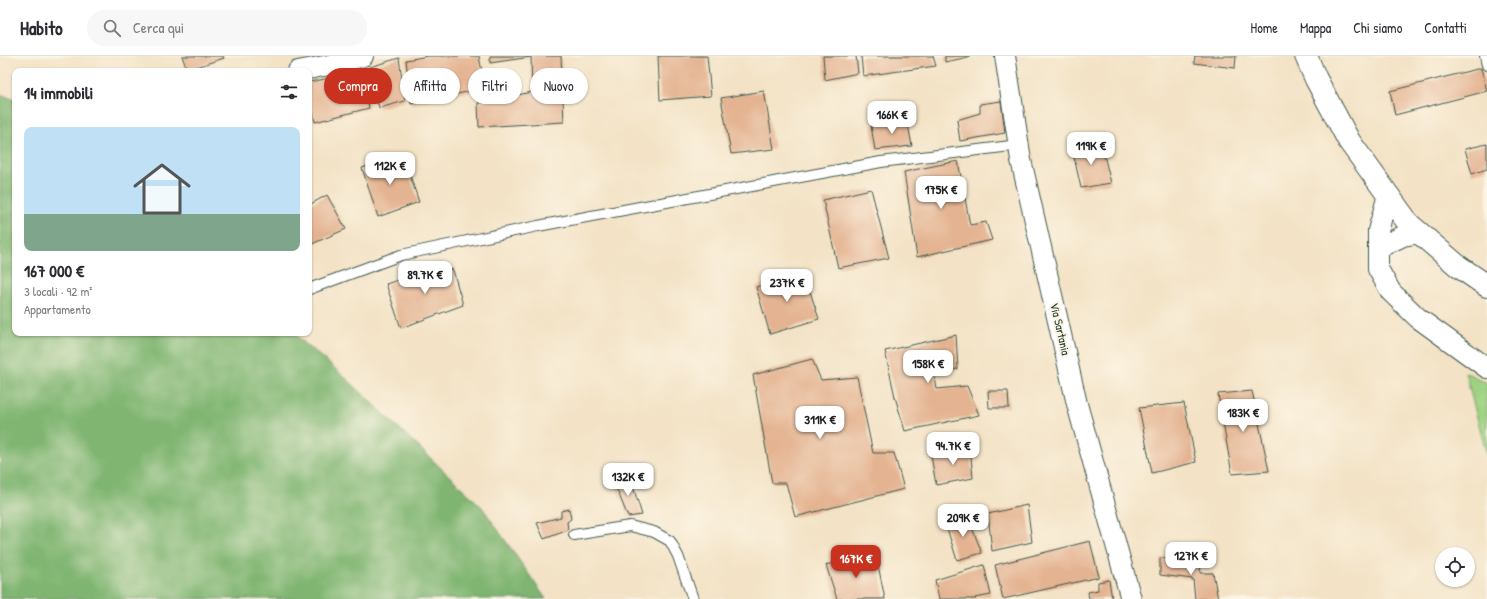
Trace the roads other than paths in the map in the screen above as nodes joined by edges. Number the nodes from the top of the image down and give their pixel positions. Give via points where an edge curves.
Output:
1 (363, 56) edge
2 (1005, 56) edge
3 (1306, 56) edge
4 (1485, 56) edge
5 (1487, 65) edge
6 (312, 68) edge
7 (1019, 145) junction
8 (1388, 195) junction
9 (1420, 233) junction
10 (1378, 248) junction
11 (1487, 286) edge
12 (312, 288) edge
13 (1487, 368) edge
14 (574, 535) dead end
15 (693, 599) edge
16 (1131, 599) edge

1 - 6 street
2 - 7 street, Via Sartania
3 - 8 street via 1349,141
4 - 5 lane
7 - 12 lane via 881,162 538,226 401,255
7 - 16 street, Via Sartania via 1078,410
8 - 9 street via 1409,224
8 - 10 street via 1378,231
9 - 10 street via 1403,236
9 - 11 street via 1458,266
10 - 13 street via 1378,269 1391,292 1418,318
14 - 15 lane via 630,526 654,532 670,541

